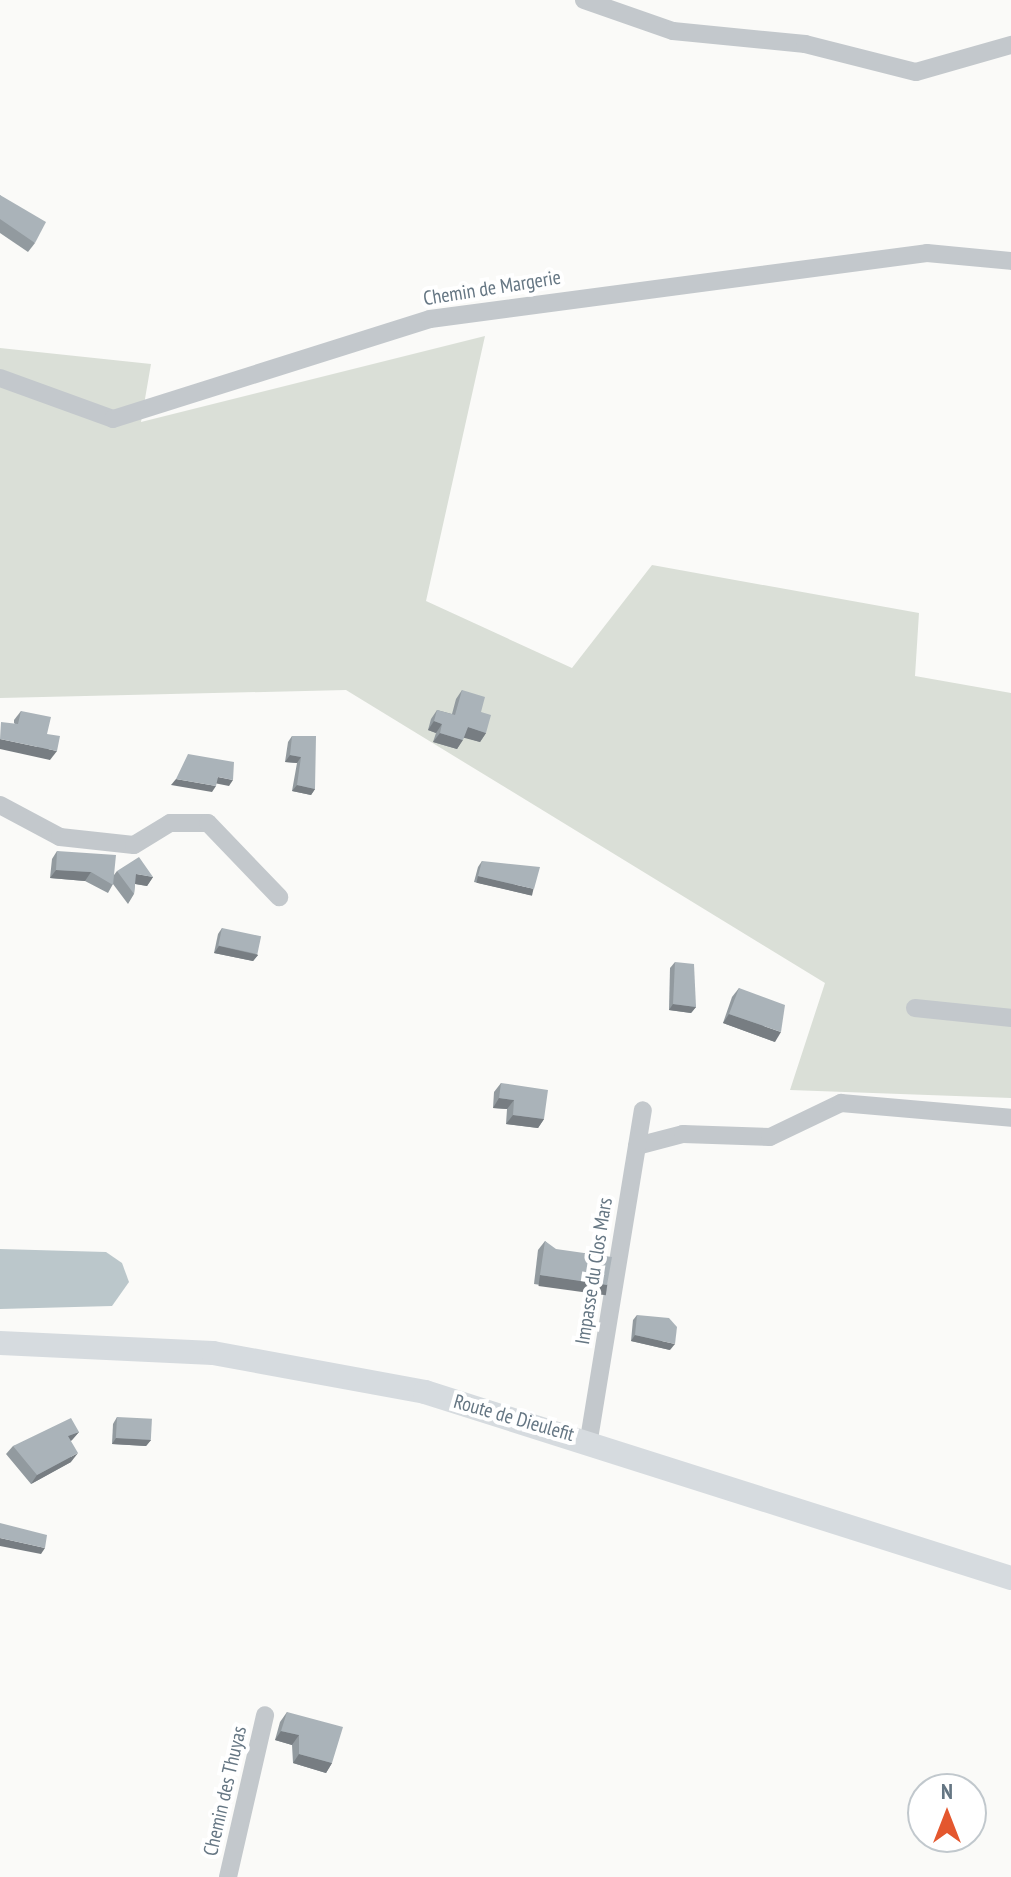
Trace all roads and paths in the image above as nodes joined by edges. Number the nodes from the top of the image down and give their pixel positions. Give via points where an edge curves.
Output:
1 (584, 0) edge
2 (1011, 45) edge
3 (1011, 261) edge
4 (0, 378) edge
5 (0, 805) edge
6 (279, 897) dead end
7 (915, 1008) dead end
8 (1011, 1018) edge
9 (643, 1110) dead end
10 (1011, 1118) edge
11 (637, 1146) junction
12 (0, 1343) edge
13 (589, 1439) junction
14 (1011, 1578) edge
15 (265, 1715) dead end
16 (228, 1877) edge

1 - 2 street via 673,31 805,44 916,72
3 - 4 street, Chemin de Margerie via 927,253 430,319 113,419
5 - 6 street via 60,837 134,845 170,823 208,823
7 - 8 street
9 - 11 street, Impasse du Clos Mars
10 - 11 street via 841,1103 770,1137 683,1134
11 - 13 street, Impasse du Clos Mars
12 - 13 main road, Route de Dieulefit via 146,1347 319,1369
13 - 14 main road, Route de Dieulefit
15 - 16 street, Chemin des Thuyas

